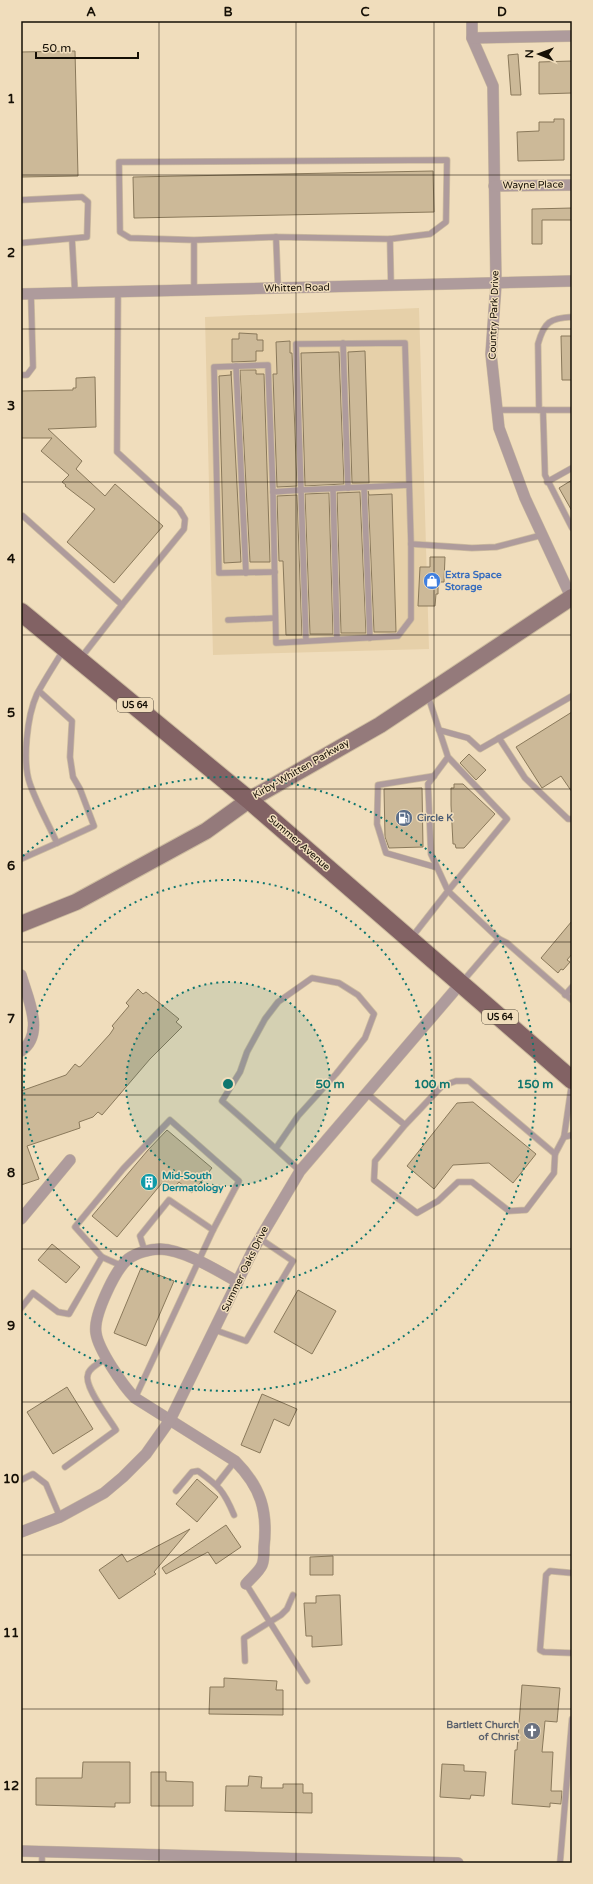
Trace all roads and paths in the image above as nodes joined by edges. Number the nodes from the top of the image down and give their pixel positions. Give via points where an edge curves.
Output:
1 (472, 21) edge
2 (572, 36) edge
3 (472, 38) junction
4 (572, 185) edge
5 (494, 186) junction
6 (21, 200) edge
7 (276, 237) junction
8 (72, 238) junction
9 (390, 239) junction
10 (194, 240) junction
11 (21, 243) edge
12 (572, 281) edge
13 (496, 284) junction
14 (391, 286) junction
15 (278, 288) junction
16 (194, 290) junction
17 (118, 291) junction
18 (75, 293) junction
19 (26, 294) edge
20 (572, 317) edge
21 (343, 343) junction
22 (236, 366) junction
23 (21, 375) edge
24 (497, 410) junction
25 (541, 410) junction
26 (572, 410) edge
27 (572, 468) edge
28 (547, 482) junction
29 (409, 485) junction
30 (348, 488) junction
31 (364, 488) junction
32 (333, 489) junction
33 (301, 490) junction
34 (273, 492) junction
35 (23, 516) dead end
36 (572, 528) edge
37 (542, 535) junction
38 (411, 544) junction
39 (275, 572) junction
40 (246, 573) junction
41 (571, 600) edge
42 (122, 605) junction
43 (21, 612) edge
44 (275, 618) junction
45 (228, 620) dead end
46 (370, 638) junction
47 (337, 639) junction
48 (306, 641) junction
49 (65, 648) junction
50 (79, 659) junction
51 (39, 691) junction
52 (427, 693) junction
53 (572, 696) edge
54 (439, 730) junction
55 (499, 738) junction
56 (448, 757) junction
57 (434, 776) junction
58 (249, 800) junction
59 (572, 819) edge
60 (57, 842) junction
61 (21, 859) edge
62 (435, 867) junction
63 (448, 891) junction
64 (21, 924) edge
65 (411, 939) junction
66 (498, 939) junction
67 (21, 975) edge
68 (461, 983) junction
69 (572, 987) edge
70 (565, 995) junction
71 (572, 1000) edge
72 (21, 1051) edge
73 (572, 1080) edge
74 (366, 1093) junction
75 (405, 1125) junction
76 (572, 1135) edge
77 (564, 1137) junction
78 (276, 1148) junction
79 (555, 1154) junction
80 (70, 1160) dead end
81 (300, 1171) junction
82 (21, 1219) edge
83 (213, 1230) junction
84 (259, 1238) junction
85 (145, 1252) junction
86 (102, 1256) junction
87 (197, 1261) junction
88 (122, 1266) junction
89 (238, 1282) junction
90 (21, 1308) edge
91 (215, 1330) junction
92 (107, 1358) junction
93 (134, 1398) junction
94 (170, 1420) junction
95 (235, 1461) junction
96 (65, 1467) dead end
97 (21, 1480) edge
98 (216, 1484) junction
99 (176, 1491) dead end
100 (234, 1515) dead end
101 (60, 1517) junction
102 (21, 1532) edge
103 (572, 1573) edge
104 (246, 1584) joint
105 (293, 1595) dead end
106 (270, 1622) junction
107 (572, 1653) edge
108 (245, 1661) dead end
109 (307, 1681) dead end
110 (572, 1719) edge
111 (21, 1851) edge
112 (42, 1857) edge
113 (257, 1860) edge
114 (458, 1863) edge
115 (560, 1863) edge

1 - 3 street, Country Park Drive
2 - 3 street
3 - 5 street, Country Park Drive via 493,86
4 - 5 street, Wayne Place
5 - 13 street, Country Park Drive
6 - 8 lane via 82,197 88,202 87,237
7 - 9 lane
7 - 10 lane
7 - 15 lane
8 - 11 lane
8 - 18 lane
9 - 10 lane via 430,234 446,222 447,160 119,162 120,232 130,238
9 - 14 lane
10 - 16 lane
12 - 13 street, Whitten Road
13 - 14 street, Whitten Road
13 - 24 street, Country Park Drive via 491,354
14 - 15 street, Whitten Road
15 - 16 street, Whitten Road
16 - 17 street, Whitten Road
17 - 18 street, Whitten Road
17 - 42 lane via 117,452 179,508 185,519 184,529
18 - 19 street, Whitten Road
19 - 23 lane via 32,367 27,375
20 - 25 lane via 558,317 548,322 540,336 538,344
21 - 29 lane via 405,343
21 - 30 lane
21 - 33 lane via 296,344
22 - 34 lane via 268,365
22 - 40 lane
22 - 40 lane via 214,367 219,573
24 - 25 lane
24 - 37 street, Country Park Drive via 499,428
25 - 26 lane
25 - 28 lane via 543,463
27 - 28 lane
28 - 36 lane
29 - 31 lane
29 - 38 lane
30 - 31 lane
30 - 32 lane
31 - 46 lane
32 - 33 lane
32 - 47 lane
33 - 34 lane
33 - 48 lane
34 - 39 lane
35 - 42 lane
37 - 38 lane via 496,547
37 - 41 street, Country Park Drive
38 - 46 lane via 411,619 398,636
39 - 40 lane
39 - 44 lane
41 - 52 main road, Kirby-Whitten Parkway
42 - 50 lane
43 - 49 main road, Summer Avenue / US 64
44 - 45 lane
44 - 48 lane via 276,643
46 - 47 lane
47 - 48 lane
49 - 50 main road, Summer Avenue / US 64
49 - 51 lane
50 - 58 main road, Summer Avenue / US 64
51 - 60 lane via 31,715 27,740 27,769 30,784
51 - 60 lane via 72,721 70,758 73,776 94,826
52 - 54 lane
52 - 58 main road, Kirby-Whitten Parkway via 380,724
53 - 55 lane
54 - 55 lane via 468,738 480,749
54 - 56 lane
55 - 59 lane via 525,778 568,819
56 - 57 lane
56 - 63 lane via 507,819
57 - 62 lane via 428,784 431,854
57 - 62 lane via 378,785 377,824 386,854
58 - 64 main road, Kirby-Whitten Parkway via 206,831 76,902
58 - 65 main road, Summer Avenue / US 64
60 - 61 lane
62 - 63 lane
63 - 65 lane
63 - 66 lane
65 - 68 main road, Summer Avenue / US 64
66 - 68 lane
66 - 70 lane
67 - 72 street via 34,1020 33,1035
68 - 73 main road, Summer Avenue / US 64
68 - 74 street, Summer Oaks Drive
69 - 70 lane
70 - 71 lane
73 - 77 lane
74 - 75 lane
74 - 81 street, Summer Oaks Drive
75 - 79 lane via 442,1086 456,1081 469,1081
75 - 79 lane via 375,1161 374,1180 417,1213 438,1201 458,1182 472,1182 509,1211 526,1210 554,1173
76 - 77 lane
77 - 79 lane
78 - 78 lane via 222,1101 240,1072 256,1033 278,1002 312,978 339,983 358,995 374,1014 365,1038 298,1116
78 - 81 lane
80 - 82 street
81 - 84 street, Summer Oaks Drive
83 - 85 lane via 169,1200 140,1236
83 - 86 lane via 239,1181 170,1120 123,1169 75,1227
83 - 87 lane
84 - 89 street, Summer Oaks Drive
84 - 91 lane via 294,1261 246,1341
85 - 87 street via 169,1250
85 - 88 street via 129,1259
86 - 88 lane
86 - 90 lane via 69,1314 58,1312 33,1293
87 - 89 street
87 - 93 lane
88 - 92 street via 96,1316 96,1335
89 - 91 street, Summer Oaks Drive
91 - 94 street, Summer Oaks Drive
92 - 93 street
92 - 96 lane via 91,1369 87,1380 116,1430
93 - 94 street
94 - 95 street
94 - 101 street, Summer Oaks Drive via 146,1454 123,1477 104,1493
95 - 98 lane
95 - 104 street via 255,1486 262,1501 265,1523 262,1565
97 - 101 lane via 33,1474 46,1484
98 - 99 lane via 198,1471 192,1472
98 - 100 lane via 226,1496
101 - 102 street, Summer Oaks Drive
103 - 107 lane via 550,1571 546,1575 540,1650
104 - 106 lane
105 - 106 lane via 287,1609
106 - 108 lane via 244,1638
106 - 109 lane
110 - 115 lane
111 - 112 street
112 - 113 street
113 - 114 street

